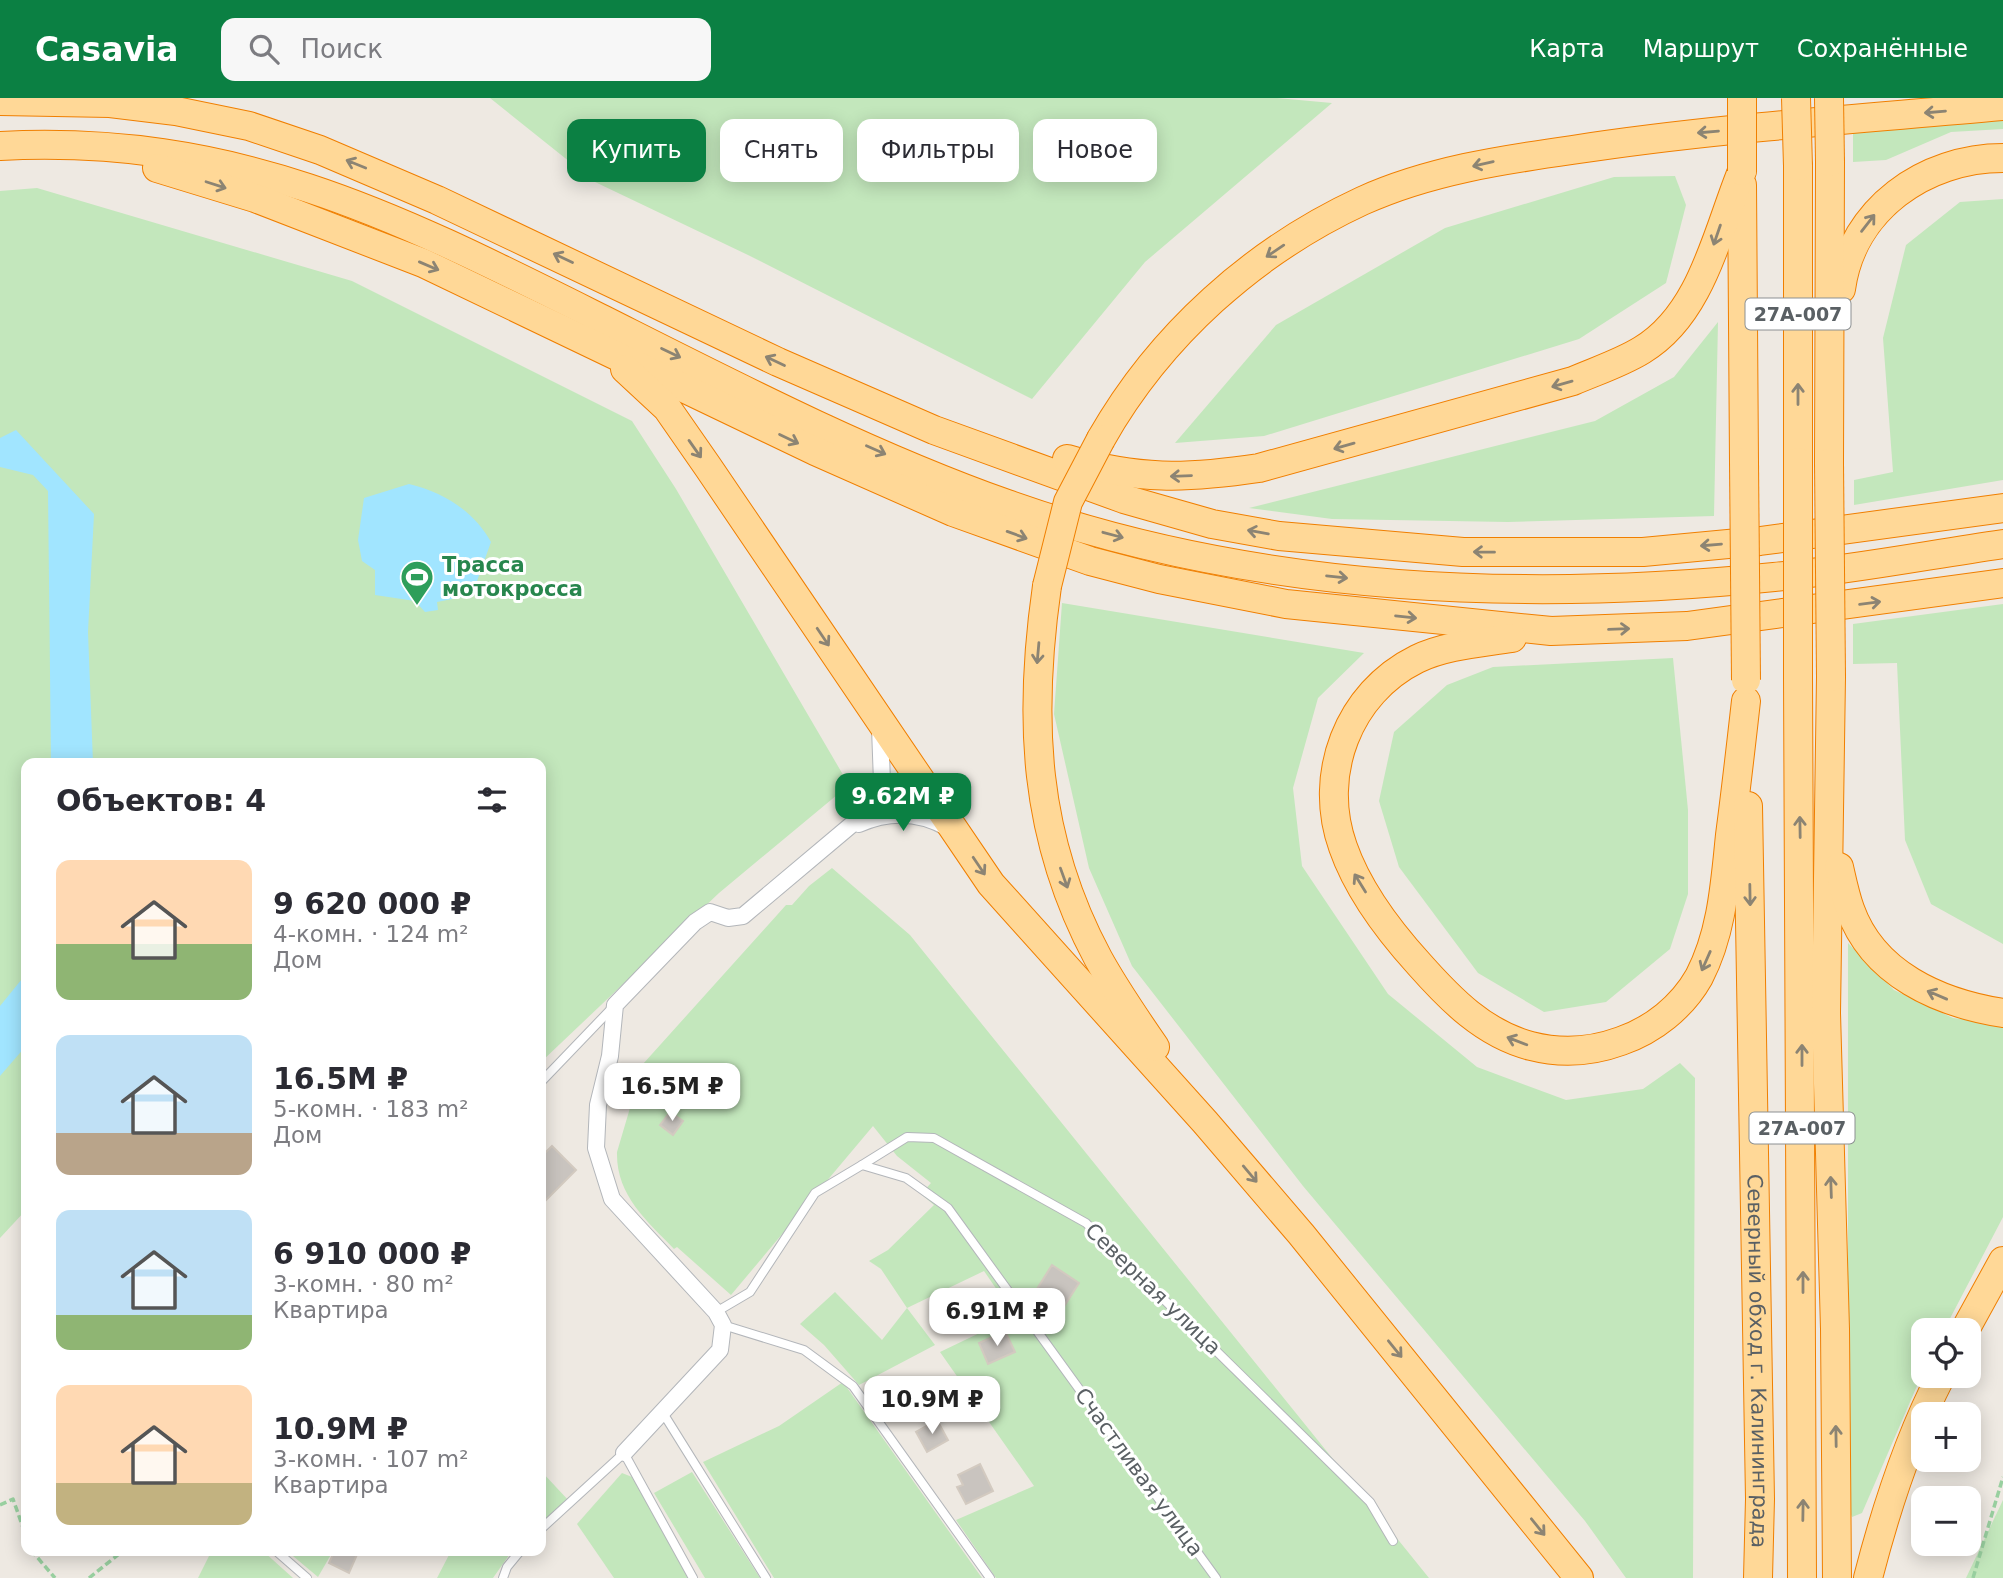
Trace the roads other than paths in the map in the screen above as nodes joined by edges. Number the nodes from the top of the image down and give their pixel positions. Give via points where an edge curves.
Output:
1 (1742, 98) edge
2 (1797, 98) edge
3 (1829, 98) edge
4 (0, 102) edge
5 (2003, 106) edge
6 (8, 146) edge
7 (2003, 158) edge
8 (1742, 171) junction
9 (599, 346) junction
10 (1832, 357) junction
11 (934, 430) junction
12 (2003, 508) edge
13 (2003, 544) edge
14 (2003, 583) edge
15 (1551, 631) junction
16 (1746, 690) junction
17 (878, 719) junction
18 (851, 828) junction
19 (957, 834) junction
20 (1830, 835) junction
21 (615, 1005) junction
22 (2003, 1013) edge
23 (546, 1077) edge
24 (1205, 1122) junction
25 (862, 1166) junction
26 (2003, 1261) edge
27 (1972, 1318) edge
28 (720, 1319) junction
29 (1935, 1388) edge
30 (663, 1413) junction
31 (624, 1453) junction
32 (546, 1524) edge
33 (1393, 1541) dead end
34 (282, 1556) edge
35 (517, 1556) edge
36 (307, 1578) edge
37 (503, 1578) edge
38 (693, 1578) edge
39 (766, 1578) edge
40 (990, 1578) edge
41 (1216, 1578) edge
42 (1579, 1578) edge
43 (1758, 1578) edge
44 (1802, 1578) edge
45 (1836, 1578) edge
46 (1868, 1578) edge

1 - 8 highway, 27А-007, bridge
44 -> 2 highway, 27А-007, bridge
3 - 10 highway, bridge
11 -> 4 highway via 320,149 249,126 176,111 110,103
5 -> 24 highway, bridge via 1656,137 1496,161 1436,175 1365,200 1255,264 1210,303 1153,364 1101,439 1068,502 1047,586 1035,730 1061,872 1080,920 1115,988
6 -> 9 highway via 139,164 255,198 423,263
6 -> 13 highway via 72,144 153,151 243,167 326,192 408,224 754,394 926,472 1070,524 1201,556 1423,586 1573,590 1783,576
10 -> 7 highway via 1844,267 1861,232 1881,206 1919,177 1969,161
8 -> 11 highway via 1704,272 1681,315 1643,350 1573,381 1297,459 1181,477 1115,473 996,440
8 - 16 highway, 27А-007, bridge
9 -> 15 highway via 814,451 953,512 1090,561 1286,604
9 -> 17 highway via 667,408
10 - 20 highway, bridge
12 -> 11 highway via 1643,552 1522,553 1359,545 1279,536 1170,514
15 -> 14 highway via 1687,626
16 -> 15 highway via 1717,935 1698,978 1676,1007 1633,1037 1582,1052 1530,1046 1503,1036 1460,1007 1403,946 1353,871 1336,822 1334,797 1342,740 1354,715 1396,671 1418,658 1452,648
16 -> 43 highway, Северный обход г. Калининграда / 27А-007
17 - 18 street via 883,749 880,790
17 - 19 highway
18 - 19 street via 874,818 909,815 933,820
18 - 21 street via 743,916 728,918 710,912 695,922
19 -> 24 highway via 991,884
22 -> 20 highway via 1932,994 1881,960 1850,910
45 -> 20 highway via 1826,1013
21 - 23 lane
21 - 28 street via 610,1056 598,1105 596,1149 612,1199
24 -> 42 highway
25 - 28 lane via 815,1193 750,1292
25 - 33 lane, Северная улица via 907,1137 934,1138 1086,1223 1370,1502
25 - 41 lane, Счастливая улица via 906,1178 948,1208
26 - 27 highway
28 - 30 street via 720,1350
28 - 40 lane via 804,1350 853,1386
29 - 46 highway via 1897,1477
30 - 31 street
30 - 39 lane
31 - 32 lane
31 - 38 lane
34 - 36 lane
35 - 37 lane

